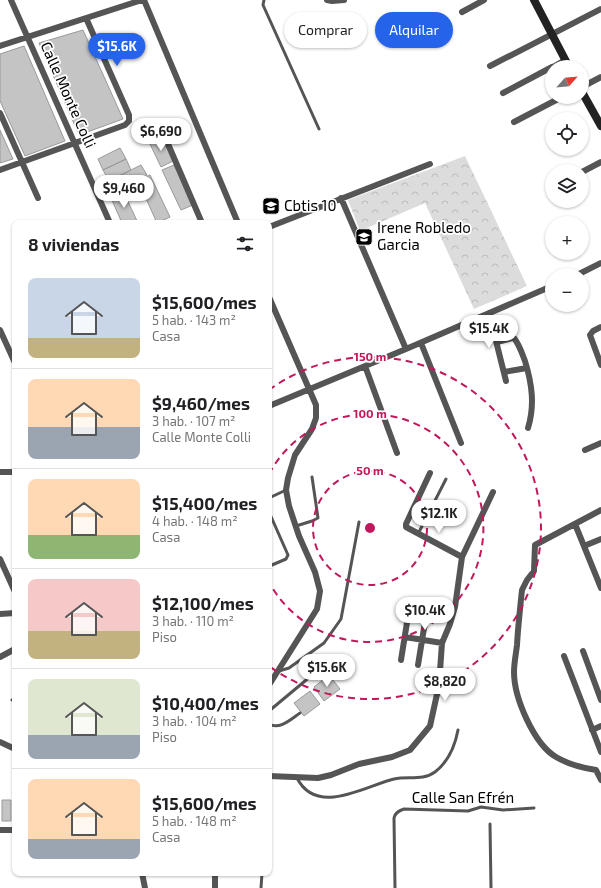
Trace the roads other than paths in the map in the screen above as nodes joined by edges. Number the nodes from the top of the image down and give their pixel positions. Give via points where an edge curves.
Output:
1 (11, 0) edge
2 (143, 0) edge
3 (264, 0) edge
4 (327, 0) edge
5 (344, 0) edge
6 (484, 0) edge
7 (534, 0) edge
8 (601, 9) edge
9 (462, 12) dead end
10 (86, 18) junction
11 (552, 34) junction
12 (28, 37) junction
13 (0, 46) edge
14 (565, 60) edge
15 (490, 66) dead end
16 (545, 71) edge
17 (601, 77) edge
18 (589, 83) edge
19 (503, 93) dead end
20 (549, 104) edge
21 (589, 104) edge
22 (0, 113) edge
23 (514, 122) dead end
24 (601, 126) edge
25 (319, 129) dead end
26 (165, 137) dead end
27 (75, 143) junction
28 (22, 162) junction
29 (601, 162) edge
30 (430, 164) dead end
31 (589, 168) edge
32 (0, 170) edge
33 (38, 198) dead end
34 (341, 198) junction
35 (109, 220) edge
36 (201, 220) edge
37 (237, 220) edge
38 (272, 226) edge
39 (601, 263) edge
40 (589, 269) edge
41 (545, 289) edge
42 (272, 303) edge
43 (489, 313) junction
44 (601, 327) edge
45 (0, 330) edge
46 (497, 342) junction
47 (421, 343) junction
48 (406, 349) junction
49 (12, 351) edge
50 (601, 365) edge
51 (365, 366) junction
52 (527, 368) junction
53 (504, 372) junction
54 (506, 381) dead end
55 (310, 389) junction
56 (272, 405) edge
57 (528, 428) dead end
58 (461, 443) dead end
59 (601, 443) edge
60 (585, 450) dead end
61 (397, 453) dead end
62 (0, 472) edge
63 (12, 472) edge
64 (430, 473) dead end
65 (312, 478) dead end
66 (446, 478) dead end
67 (286, 490) junction
68 (493, 492) dead end
69 (272, 497) edge
70 (601, 510) edge
71 (272, 519) edge
72 (359, 522) dead end
73 (575, 524) junction
74 (296, 526) junction
75 (418, 534) junction
76 (601, 539) edge
77 (584, 546) junction
78 (462, 557) junction
79 (0, 559) edge
80 (272, 564) edge
81 (12, 585) edge
82 (601, 588) edge
83 (409, 610) dead end
84 (12, 613) edge
85 (0, 614) edge
86 (426, 616) dead end
87 (405, 637) junction
88 (422, 639) junction
89 (442, 643) junction
90 (12, 651) edge
91 (583, 651) dead end
92 (564, 656) dead end
93 (0, 657) edge
94 (401, 660) dead end
95 (418, 665) dead end
96 (279, 671) junction
97 (318, 671) dead end
98 (272, 681) edge
99 (601, 700) edge
100 (272, 709) edge
101 (300, 714) dead end
102 (272, 725) edge
103 (601, 726) edge
104 (458, 730) dead end
105 (592, 730) junction
106 (0, 742) edge
107 (12, 748) edge
108 (601, 752) edge
109 (601, 764) edge
110 (596, 770) junction
111 (272, 776) edge
112 (298, 778) junction
113 (601, 780) edge
114 (534, 808) dead end
115 (490, 824) dead end
116 (0, 830) edge
117 (12, 830) edge
118 (143, 876) edge
119 (215, 876) edge
120 (262, 876) edge
121 (145, 888) edge
122 (215, 888) edge
123 (261, 888) edge
124 (395, 888) edge
125 (491, 888) edge

1 - 12 street, Calle Monte Colli
2 - 10 street
2 - 37 street
3 - 25 lane via 263,5
4 - 5 street
6 - 9 street
7 - 11 street
8 - 11 street
10 - 12 street
10 - 27 street via 128,120 125,125
11 - 14 street
11 - 15 street
12 - 13 street
12 - 27 street, Calle Monte Colli
16 - 19 street
17 - 18 street
20 - 23 street
21 - 24 street
22 - 28 street
26 - 36 street
27 - 28 street
27 - 35 street, Calle Monte Colli
28 - 32 street
28 - 33 street
29 - 31 street
30 - 34 street
34 - 38 street
34 - 48 street
39 - 40 street
41 - 43 street
42 - 55 street
43 - 46 street
43 - 47 street
44 - 50 street via 590,335
45 - 49 street
46 - 52 street via 514,338
46 - 53 street
47 - 48 street
47 - 58 street
48 - 51 street
51 - 55 street
51 - 61 street
52 - 53 street
52 - 57 street via 533,398
53 - 54 street
55 - 56 street
55 - 67 street via 316,405 316,418 295,455
59 - 60 street
62 - 63 street
64 - 75 street via 406,524 406,527
65 - 74 lane via 318,518
66 - 75 lane
67 - 69 lane
67 - 74 street
68 - 78 street
70 - 73 street
71 - 80 lane via 288,555 286,559
72 - 96 lane via 341,619 324,643 289,668
73 - 77 street
73 - 110 street via 535,545 534,571 522,590 514,672 522,710 544,745 555,756 582,768
74 - 96 street via 320,591 317,609
75 - 78 street
76 - 77 street
77 - 82 street
78 - 89 street via 455,607
79 - 81 street
83 - 87 street
84 - 85 street
86 - 88 street
87 - 88 street
87 - 94 street
88 - 89 street
88 - 95 street
89 - 112 street via 440,685 430,726 410,750 359,764 331,776
90 - 93 street
91 - 99 street
92 - 105 street
96 - 98 street
97 - 100 lane
101 - 102 lane via 278,726
103 - 105 street
104 - 112 lane via 445,761 436,772 424,777 393,779 355,793 331,798 309,791 300,784
105 - 108 street
106 - 107 street
109 - 110 street
110 - 113 street
111 - 112 street
114 - 124 lane, Calle San Efrén via 503,810 481,806 468,811 398,811 394,818
115 - 125 lane
116 - 117 street
118 - 121 street
119 - 122 street
120 - 123 lane

